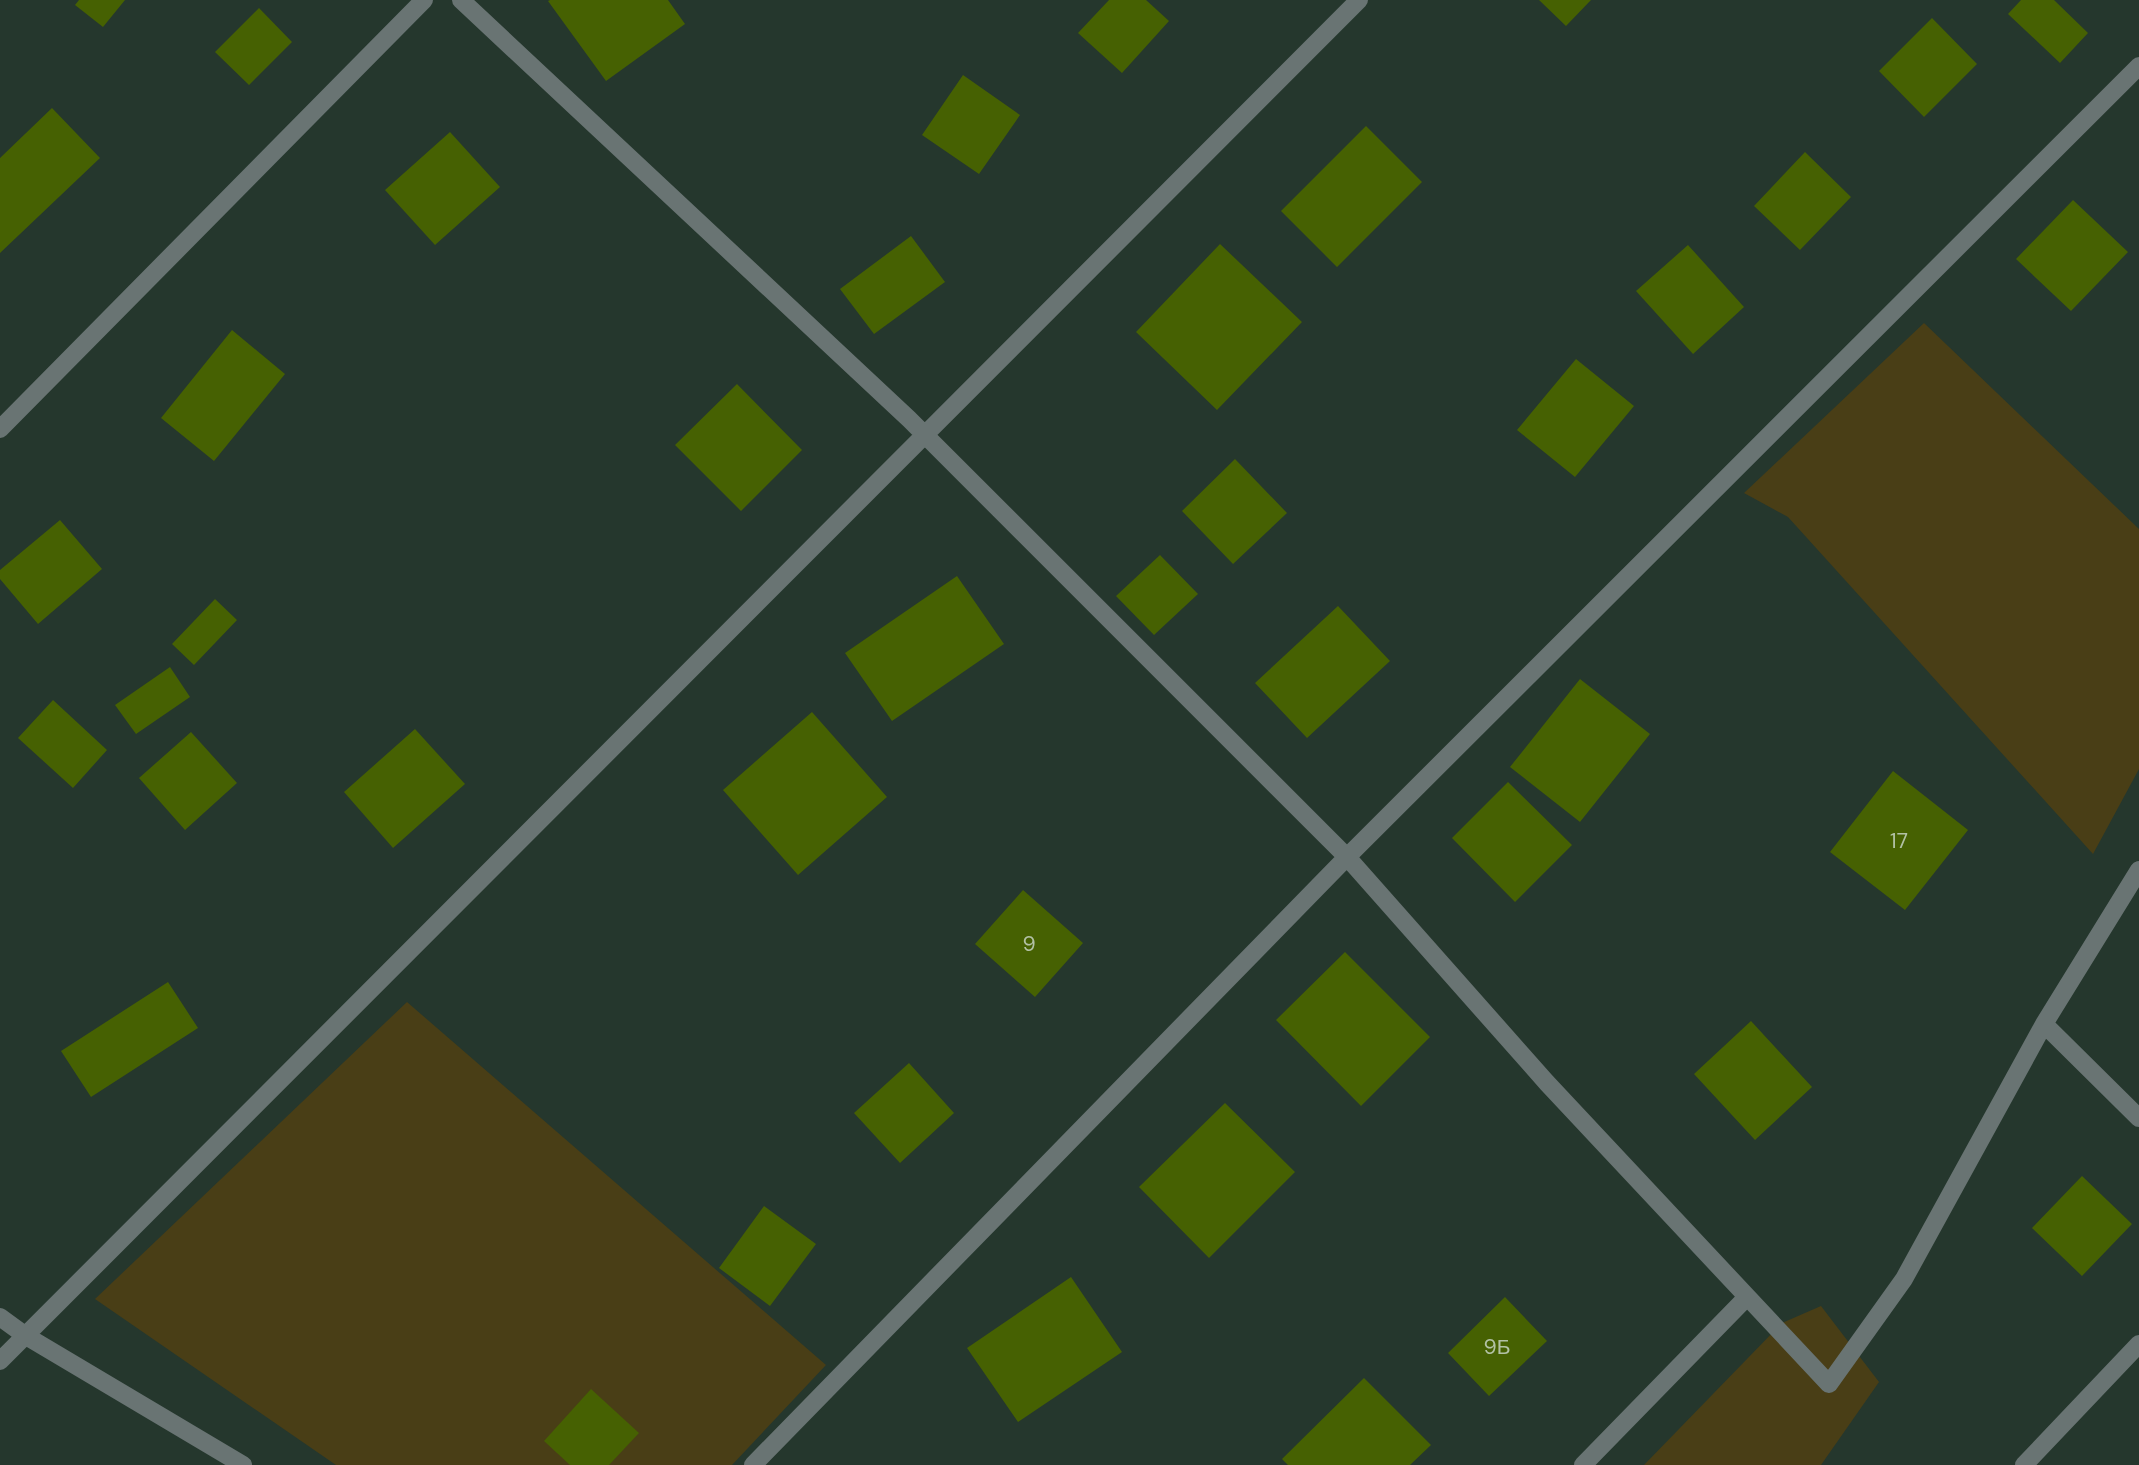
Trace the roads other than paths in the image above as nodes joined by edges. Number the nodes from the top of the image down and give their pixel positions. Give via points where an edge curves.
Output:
1 (424, 0) edge
2 (461, 0) edge
3 (1359, 0) edge
4 (2139, 66) edge
5 (0, 429) edge
6 (924, 436) junction
7 (1346, 857) junction
8 (2139, 870) edge
9 (2044, 1024) junction
10 (2139, 1118) edge
11 (1747, 1297) junction
12 (0, 1317) edge
13 (26, 1336) junction
14 (2139, 1344) edge
15 (0, 1361) edge
16 (243, 1465) edge
17 (753, 1465) edge
18 (1583, 1465) edge
19 (2024, 1465) edge

1 - 5 street
2 - 6 street
3 - 6 street
4 - 7 street
6 - 7 street
6 - 13 street
7 - 11 street via 1547,1083
7 - 17 street
8 - 9 street
9 - 10 street
9 - 11 street via 1905,1279 1829,1384
11 - 18 street
12 - 13 street
13 - 15 street
13 - 16 street
14 - 19 street

